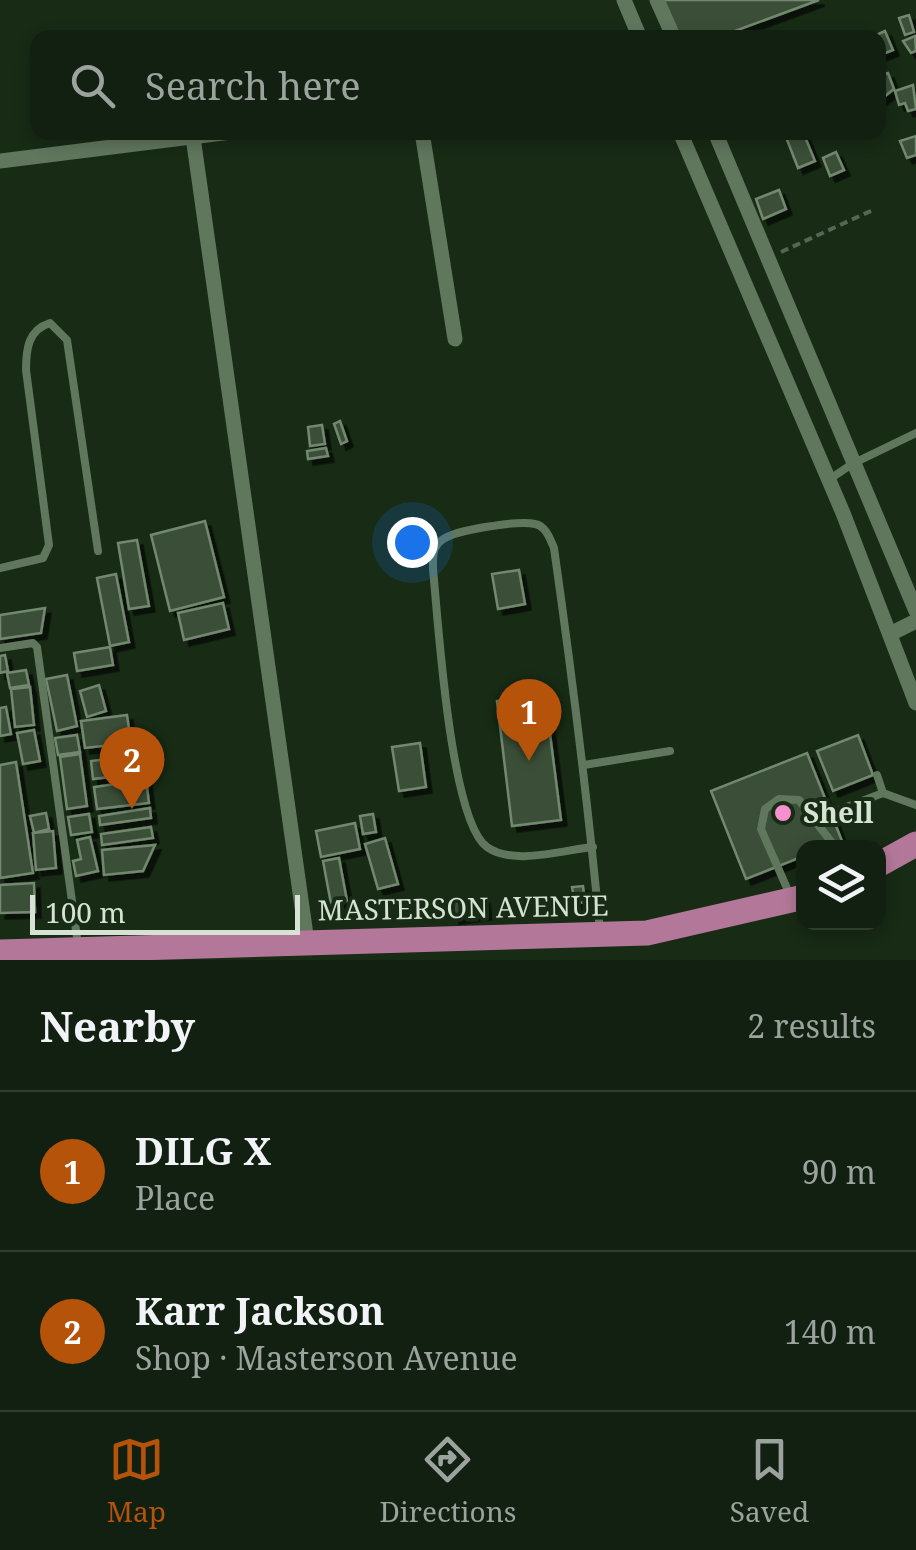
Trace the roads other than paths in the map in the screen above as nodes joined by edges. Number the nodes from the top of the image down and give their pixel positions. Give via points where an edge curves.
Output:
1 (624, 0) edge
2 (657, 0) edge
3 (637, 30) edge
4 (670, 30) edge
5 (169, 140) edge
6 (193, 140) edge
7 (423, 140) edge
8 (683, 140) edge
9 (718, 140) edge
10 (0, 161) edge
11 (456, 339) dead end
12 (916, 433) edge
13 (852, 464) junction
14 (827, 482) junction
15 (98, 551) dead end
16 (0, 568) edge
17 (916, 612) edge
18 (916, 621) edge
19 (890, 634) junction
20 (0, 648) edge
21 (916, 702) edge
22 (670, 751) dead end
23 (584, 765) junction
24 (877, 776) dead end
25 (883, 793) junction
26 (916, 806) edge
27 (841, 809) dead end
28 (830, 840) edge
29 (916, 844) edge
30 (593, 847) junction
31 (886, 861) edge
32 (796, 895) edge
33 (796, 899) edge
34 (601, 936) junction
35 (306, 942) junction
36 (79, 949) junction
37 (0, 952) edge

1 - 3 street
2 - 4 street
5 - 10 street
6 - 35 street
7 - 11 street
8 - 14 street
9 - 13 street
12 - 13 lane
13 - 14 lane
13 - 17 street
14 - 19 street
15 - 16 lane via 70,354 62,330 50,323 34,332 26,350 49,545 43,558
18 - 19 street
19 - 21 street
20 - 36 lane via 37,647
22 - 23 lane
23 - 30 lane
23 - 30 lane via 554,548 546,530 535,524 500,526 443,538 433,551 433,568 454,754 471,828 486,847 509,856
24 - 25 lane
25 - 26 lane
25 - 27 lane
28 - 32 lane via 799,800 779,799 765,809 761,830
29 - 31 main road
30 - 34 lane
33 - 34 main road, MASTERSON AVENUE via 648,933
34 - 35 main road, MASTERSON AVENUE
35 - 36 main road, MASTERSON AVENUE
36 - 37 main road, MASTERSON AVENUE

